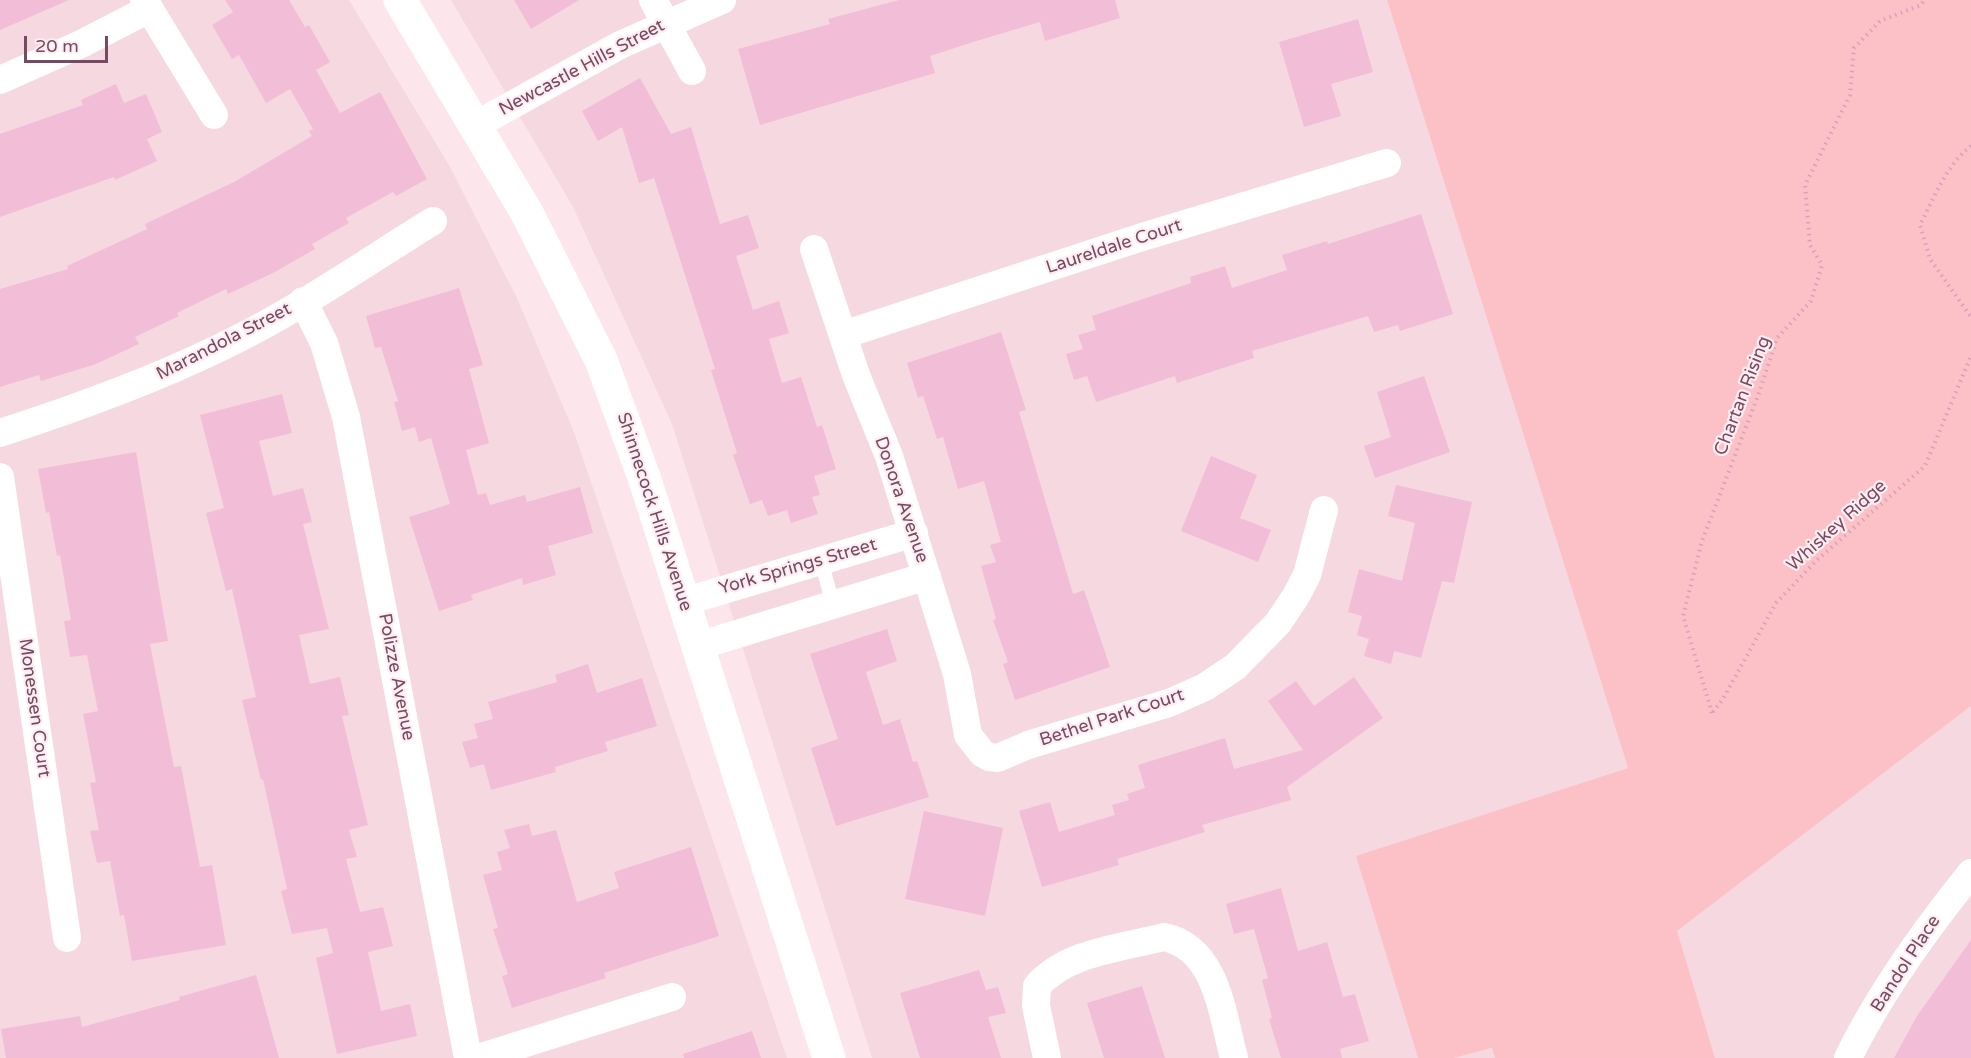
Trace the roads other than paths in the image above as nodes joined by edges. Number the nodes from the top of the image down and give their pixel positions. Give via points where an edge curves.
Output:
1 (400, 0) edge
2 (722, 0) edge
3 (146, 4) edge
4 (659, 11) edge
5 (692, 71) dead end
6 (0, 80) edge
7 (214, 115) dead end
8 (476, 125) junction
9 (1387, 163) dead end
10 (433, 221) dead end
11 (814, 249) dead end
12 (303, 301) junction
13 (843, 335) junction
14 (0, 433) edge
15 (0, 477) edge
16 (1324, 510) dead end
17 (914, 533) junction
18 (821, 560) junction
19 (927, 576) junction
20 (683, 602) junction
21 (833, 605) junction
22 (698, 646) junction
23 (982, 753) joint
24 (1971, 873) edge
25 (67, 938) dead end
26 (672, 997) dead end
27 (468, 1058) edge
28 (478, 1058) edge
29 (829, 1058) edge
30 (1047, 1058) edge
31 (1234, 1058) edge
32 (1848, 1058) edge

1 - 8 street, Shinnecock Hills Avenue
2 - 4 street, Newcastle Hills Street
3 - 6 street via 81,44
3 - 7 street
4 - 5 street
4 - 8 street, Newcastle Hills Street via 620,45
8 - 20 street, Shinnecock Hills Avenue via 565,284 601,360
9 - 13 street, Laureldale Court via 1139,238
10 - 12 street, Marandola Street
11 - 13 street, Donora Avenue
12 - 14 street, Marandola Street via 220,348 150,380
12 - 27 street, Polizze Avenue via 324,343 346,417
13 - 17 street, Donora Avenue
15 - 25 street, Monessen Court
16 - 23 street, Bethel Park Court via 1307,575 1296,596 1278,622 1235,667 1205,687 1169,703 1028,745 998,758
17 - 18 street, York Springs Street
17 - 19 street, Donora Avenue
18 - 20 street, York Springs Street
18 - 21 lane
19 - 21 street
19 - 23 street, Donora Avenue via 957,674 969,735
20 - 22 street, Shinnecock Hills Avenue
21 - 22 street
22 - 29 street, Shinnecock Hills Avenue
24 - 32 street, Bandol Place via 1929,927
26 - 28 street
30 - 31 street via 1036,1005 1037,986 1049,973 1068,962 1164,937 1179,940 1207,966

